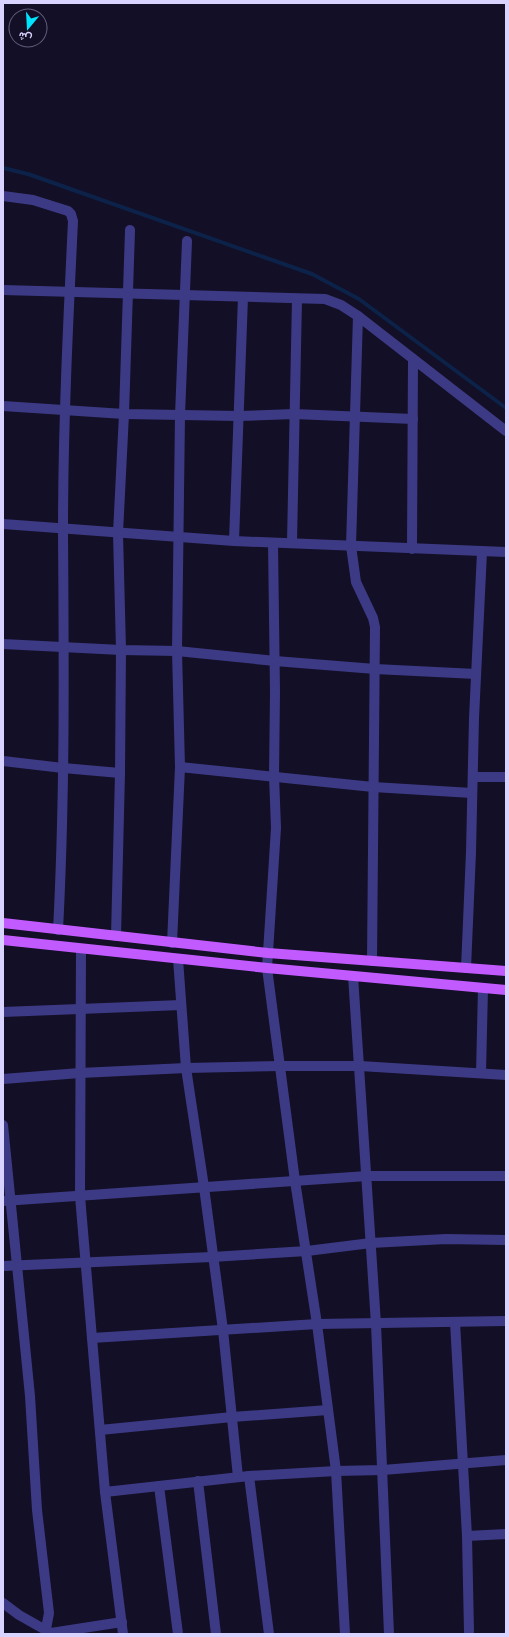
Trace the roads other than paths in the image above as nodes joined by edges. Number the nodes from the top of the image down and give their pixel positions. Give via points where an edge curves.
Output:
1 (3, 196) edge
2 (130, 230) dead end
3 (187, 241) dead end
4 (3, 290) edge
5 (69, 293) junction
6 (127, 294) junction
7 (184, 296) junction
8 (243, 297) junction
9 (297, 298) junction
10 (358, 316) junction
11 (413, 359) junction
12 (3, 406) edge
13 (65, 410) junction
14 (124, 414) junction
15 (294, 414) junction
16 (180, 415) junction
17 (238, 416) junction
18 (355, 417) junction
19 (413, 419) junction
20 (506, 431) edge
21 (3, 524) edge
22 (63, 529) junction
23 (118, 533) junction
24 (179, 538) junction
25 (234, 541) junction
26 (292, 542) junction
27 (273, 543) junction
28 (351, 546) junction
29 (412, 549) junction
30 (482, 552) junction
31 (506, 552) edge
32 (3, 644) edge
33 (64, 647) junction
34 (121, 650) junction
35 (177, 651) junction
36 (275, 661) junction
37 (375, 668) junction
38 (476, 674) junction
39 (3, 761) edge
40 (180, 767) junction
41 (63, 768) junction
42 (120, 773) junction
43 (274, 776) junction
44 (473, 777) junction
45 (506, 777) edge
46 (373, 787) junction
47 (472, 793) junction
48 (3, 923) edge
49 (58, 930) junction
50 (116, 936) junction
51 (3, 940) edge
52 (172, 942) junction
53 (81, 949) junction
54 (268, 953) junction
55 (178, 959) junction
56 (372, 961) junction
57 (267, 968) junction
58 (466, 968) junction
59 (506, 971) edge
60 (353, 976) junction
61 (483, 988) junction
62 (506, 990) edge
63 (181, 1005) junction
64 (81, 1010) junction
65 (3, 1012) edge
66 (280, 1066) junction
67 (360, 1066) junction
68 (186, 1068) junction
69 (80, 1073) junction
70 (481, 1073) junction
71 (506, 1075) edge
72 (3, 1079) edge
73 (3, 1126) edge
74 (367, 1176) junction
75 (506, 1176) edge
76 (295, 1181) junction
77 (204, 1187) junction
78 (80, 1196) junction
79 (7, 1201) edge
80 (506, 1240) edge
81 (371, 1244) junction
82 (307, 1251) junction
83 (212, 1257) junction
84 (85, 1262) junction
85 (16, 1265) junction
86 (3, 1266) edge
87 (506, 1321) edge
88 (455, 1322) junction
89 (317, 1324) junction
90 (376, 1324) junction
91 (222, 1330) junction
92 (92, 1338) junction
93 (328, 1410) junction
94 (232, 1417) junction
95 (100, 1430) junction
96 (506, 1460) edge
97 (464, 1464) junction
98 (383, 1470) junction
99 (336, 1471) junction
100 (249, 1476) junction
101 (238, 1477) junction
102 (198, 1481) junction
103 (159, 1486) junction
104 (105, 1492) junction
105 (506, 1534) edge
106 (467, 1536) junction
107 (3, 1603) edge
108 (122, 1622) junction
109 (50, 1632) edge
110 (469, 1632) dead end
111 (123, 1634) edge
112 (178, 1634) edge
113 (216, 1634) edge
114 (269, 1634) edge
115 (345, 1634) edge
116 (389, 1634) edge

1 - 5 street via 32,200 70,212 72,220
2 - 6 street
3 - 7 street
4 - 5 street
5 - 6 street
5 - 13 street
6 - 7 street
6 - 14 street
7 - 8 street
7 - 16 street
8 - 9 street
8 - 17 street
9 - 10 street via 325,299
9 - 15 street
10 - 11 street
10 - 18 street
11 - 19 street
11 - 20 street
12 - 13 street
13 - 14 street
13 - 22 street
14 - 16 street
14 - 23 street
15 - 17 street
15 - 18 street
15 - 26 street
16 - 17 street
16 - 24 street
17 - 25 street
18 - 19 street
18 - 28 street
19 - 29 street
21 - 22 street
22 - 23 street
22 - 33 street
23 - 24 street
23 - 34 street
24 - 25 street
24 - 35 street
25 - 27 street
26 - 27 street
26 - 28 street
27 - 36 street
28 - 29 street
28 - 37 street via 356,582 375,627
29 - 30 street
30 - 31 street
30 - 38 street
32 - 33 street
33 - 34 street
33 - 41 street
34 - 35 street
34 - 42 street
35 - 36 street
35 - 40 street
36 - 37 street
36 - 43 street
37 - 38 street
37 - 46 street
38 - 44 street
39 - 41 street
40 - 43 street
40 - 52 street
41 - 42 street
41 - 49 street via 63,842
42 - 50 street
43 - 46 street
43 - 54 street via 276,828
44 - 45 street
44 - 47 street
46 - 47 street
46 - 56 street
47 - 58 street
48 - 49 main road
49 - 50 main road
50 - 52 main road
51 - 53 main road
52 - 54 main road
53 - 55 main road
53 - 64 street
54 - 56 main road
54 - 57 street
55 - 57 main road
55 - 63 street
56 - 58 main road
57 - 60 main road
57 - 66 street
58 - 59 main road
60 - 61 main road
60 - 67 street
61 - 62 main road
61 - 70 street
63 - 64 street
63 - 68 street
64 - 65 street
64 - 69 street
66 - 67 street
66 - 68 street
66 - 76 street
67 - 70 street
67 - 74 street
68 - 69 street
68 - 77 street
69 - 72 street
69 - 78 street
70 - 71 street
73 - 79 street
74 - 75 street
74 - 76 street
74 - 81 street
76 - 77 street
76 - 82 street
77 - 78 street
77 - 83 street
78 - 79 street
78 - 84 street
79 - 85 street
80 - 81 street via 446,1239
81 - 82 street
81 - 90 street
82 - 83 street
82 - 89 street
83 - 84 street
83 - 91 street
84 - 85 street
84 - 92 street
85 - 86 street
85 - 109 street
87 - 88 street
88 - 90 street
88 - 97 street
89 - 90 street
89 - 91 street
89 - 93 street
90 - 98 street
91 - 92 street
91 - 94 street
92 - 95 street
93 - 94 street
93 - 99 street
94 - 95 street
94 - 101 street
95 - 104 street
96 - 97 street
97 - 98 street
97 - 106 street
98 - 99 street
98 - 116 street
99 - 100 street
99 - 115 street
100 - 101 street
100 - 114 street
101 - 102 street
102 - 103 street
102 - 113 street
103 - 104 street
103 - 112 street
104 - 108 street
105 - 106 street
106 - 110 street
107 - 109 street
108 - 109 street
108 - 111 street

